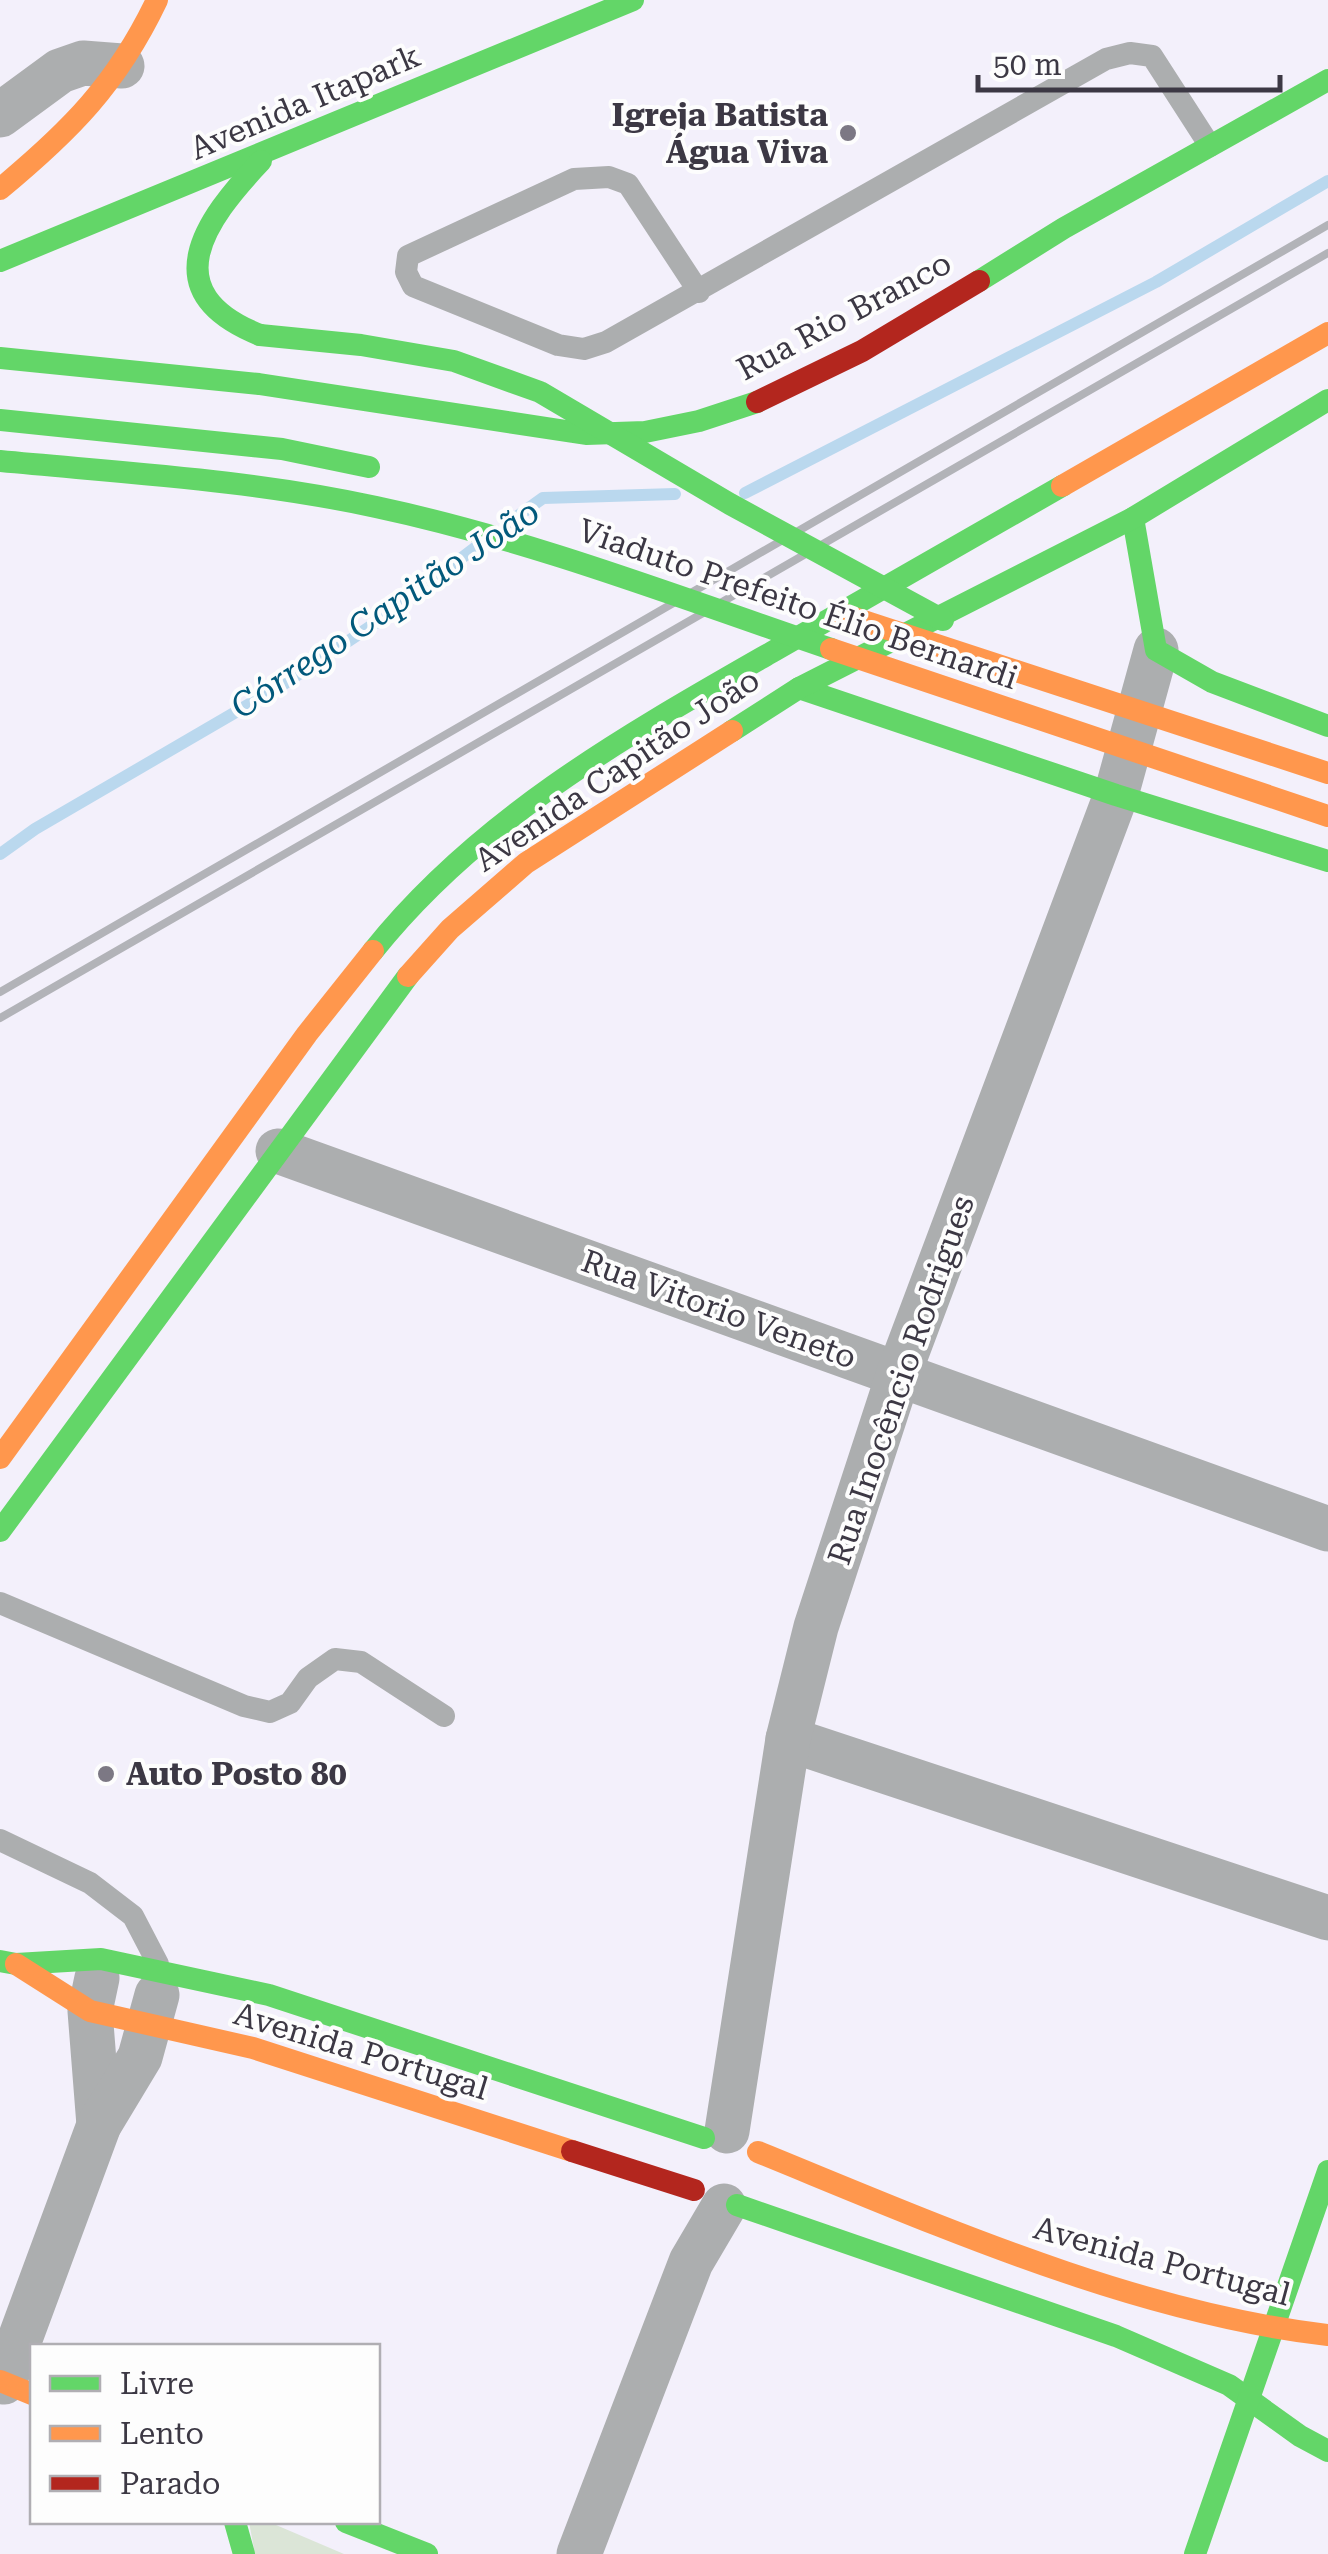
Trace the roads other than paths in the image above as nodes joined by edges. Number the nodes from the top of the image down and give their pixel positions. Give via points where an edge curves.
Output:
1 (157, 0) edge
2 (633, 0) edge
3 (122, 66) junction
4 (1328, 80) edge
5 (0, 115) edge
6 (1210, 146) junction
7 (268, 153) junction
8 (0, 189) edge
9 (0, 261) edge
10 (698, 292) junction
11 (1328, 333) edge
12 (0, 358) edge
13 (166, 372) junction
14 (72, 386) dead end
15 (27, 400) dead end
16 (1328, 400) edge
17 (0, 412) edge
18 (0, 420) edge
19 (0, 461) edge
20 (396, 473) dead end
21 (1134, 518) junction
22 (817, 606) dead end
23 (1156, 650) junction
24 (1060, 683) junction
25 (799, 688) junction
26 (1328, 726) edge
27 (1328, 773) edge
28 (1116, 796) junction
29 (1328, 816) edge
30 (1328, 861) edge
31 (278, 1151) junction
32 (899, 1374) junction
33 (0, 1458) edge
34 (1328, 1529) edge
35 (0, 1531) edge
36 (0, 1604) edge
37 (444, 1716) dead end
38 (788, 1738) junction
39 (0, 1840) edge
40 (1328, 1918) edge
41 (101, 1959) junction
42 (8, 1963) edge
43 (162, 1972) junction
44 (90, 2010) junction
45 (150, 2024) junction
46 (99, 2125) junction
47 (1328, 2171) edge
48 (722, 2174) junction
49 (1276, 2330) junction
50 (1328, 2335) edge
51 (12, 2386) edge
52 (1251, 2399) junction
53 (1328, 2451) edge
54 (235, 2524) edge
55 (351, 2524) edge
56 (244, 2554) edge
57 (427, 2554) edge
58 (579, 2554) edge
59 (1195, 2554) edge

1 - 3 main road
2 - 7 main road, Avenida Itapark
3 - 5 street via 82,64 60,71
3 - 8 main road via 71,126
4 - 6 main road, Rua Rio Branco
6 - 10 lane via 1152,56 1130,52
6 - 13 main road, Rua Rio Branco via 879,340 792,388 721,417 646,432 578,435
7 - 9 main road, Avenida Itapark
7 - 24 main road, bridge via 219,207 198,256 208,303 228,322 260,335 454,361 540,392
10 - 10 lane via 584,348 558,345 413,286 406,272 408,256 574,178 609,177 628,184
11 - 33 main road, Avenida Capitão João via 684,702 547,788 465,856 393,926 306,1034
12 - 13 main road, Rua Rio Branco
13 - 14 main road, Rua Rio Branco
15 - 17 main road
16 - 21 main road, Avenida Capitão João
18 - 20 main road, bridge via 282,449
19 - 29 main road, Viaduto Prefeito Élio Bernardi, bridge via 282,489 504,539
21 - 23 main road
21 - 25 main road, Avenida Capitão João
22 - 24 main road, Viaduto Prefeito Élio Bernardi, bridge
23 - 26 main road via 1212,682
23 - 28 street, Rua Inocêncio Rodrigues
24 - 27 main road, Viaduto Prefeito Élio Bernardi, bridge
25 - 28 main road
25 - 31 main road, Avenida Capitão João via 526,862 487,894 404,980
28 - 30 main road
28 - 32 street, Rua Inocêncio Rodrigues
31 - 32 street, Rua Vitorio Veneto
31 - 35 main road, Avenida Capitão João
32 - 34 street, Rua Vitorio Veneto
32 - 38 street, Rua Inocêncio Rodrigues via 816,1627
36 - 37 lane via 244,1706 270,1712 290,1703 308,1678 336,1659 362,1662
38 - 40 street
38 - 48 street, Rua Inocêncio Rodrigues
39 - 43 lane via 90,1883 133,1916
41 - 42 main road, Avenida Portugal
41 - 43 main road, Avenida Portugal
41 - 44 street
42 - 44 main road, Avenida Portugal
43 - 45 street
43 - 48 main road, Avenida Portugal via 269,1995
44 - 45 main road, Avenida Portugal
44 - 46 street
45 - 46 street via 140,2057
45 - 48 main road, Avenida Portugal
46 - 51 street
47 - 49 main road
48 - 49 main road, Avenida Portugal
48 - 52 main road, Avenida Portugal via 1116,2336
48 - 58 street, Rua Inocêncio Rodrigues
49 - 50 main road, Avenida Portugal
49 - 52 main road
52 - 53 main road, Avenida Portugal
52 - 59 main road
54 - 56 main road
55 - 57 main road

